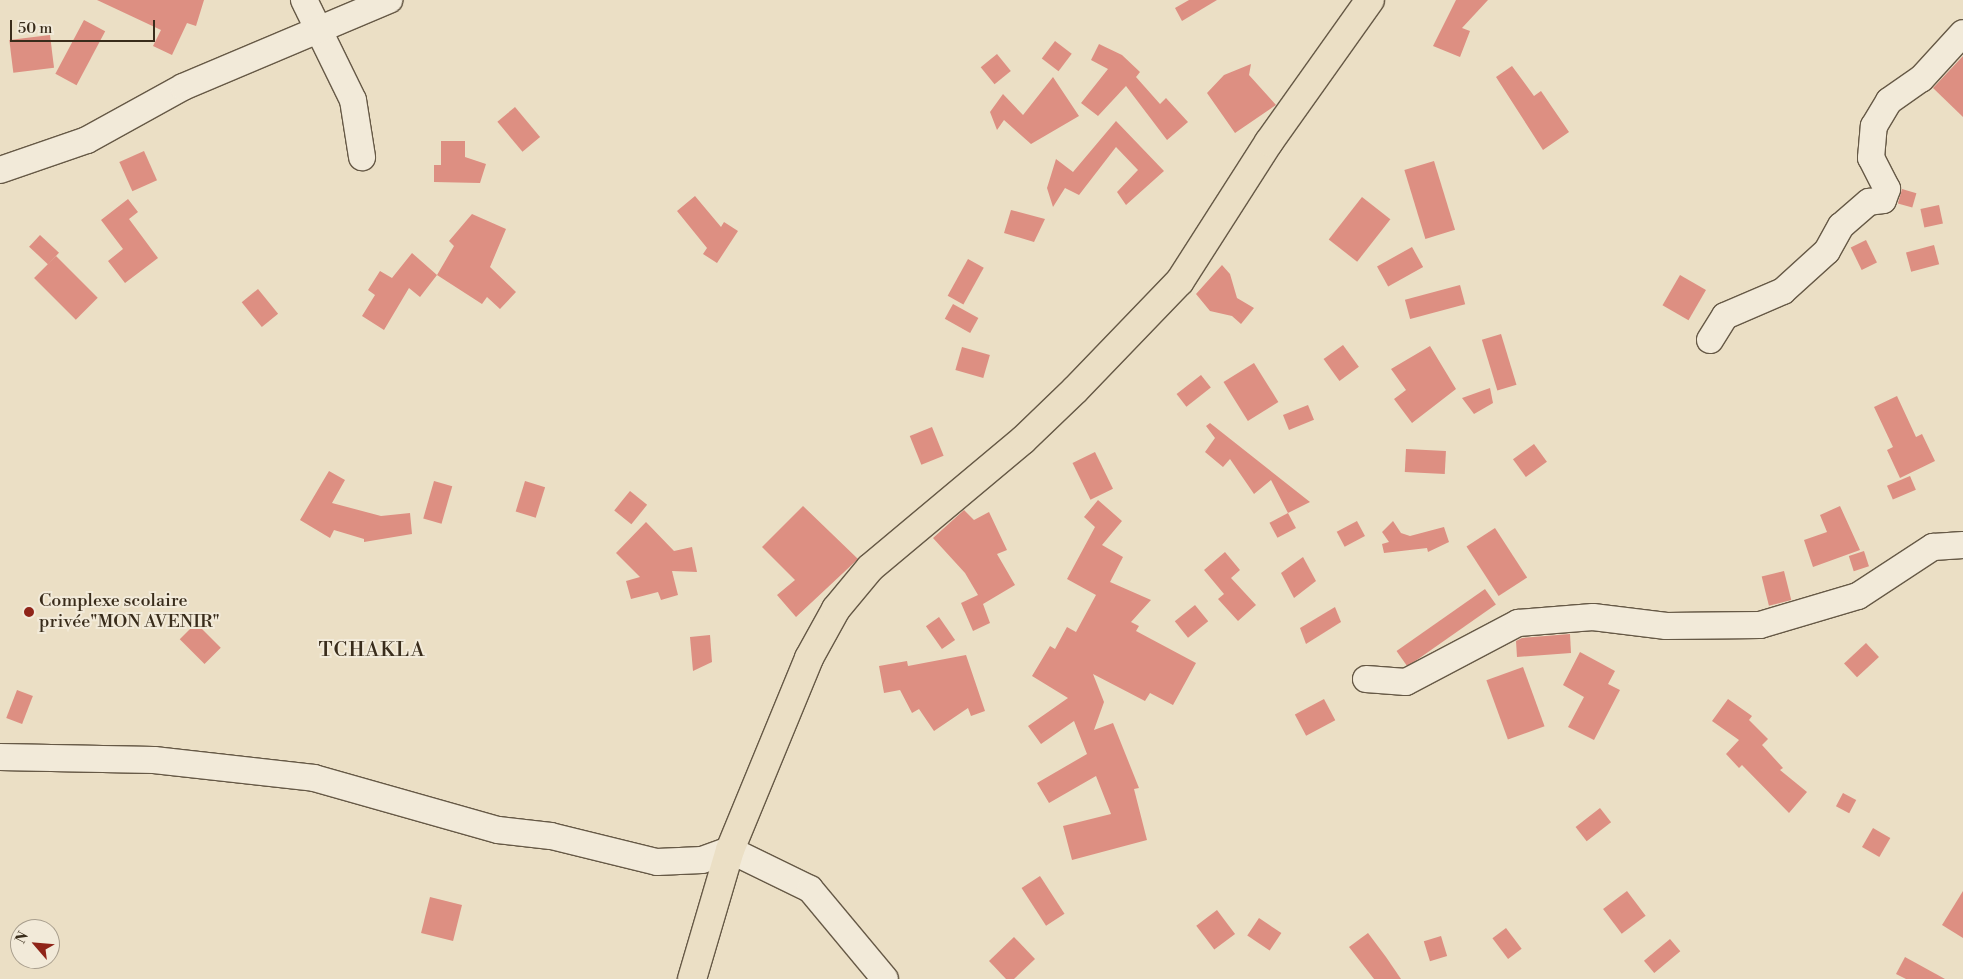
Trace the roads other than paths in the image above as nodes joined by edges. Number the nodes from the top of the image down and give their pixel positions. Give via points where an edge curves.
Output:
1 (304, 0) edge
2 (390, 0) edge
3 (1370, 0) edge
4 (321, 32) junction
5 (1963, 33) edge
6 (362, 157) dead end
7 (0, 170) edge
8 (1710, 340) dead end
9 (1963, 545) edge
10 (1366, 679) dead end
11 (0, 757) edge
12 (730, 850) junction
13 (692, 979) edge
14 (885, 979) edge

1 - 4 street
2 - 4 street
3 - 12 main road via 1269,142 1180,281 1076,390 870,568 836,609 809,658
4 - 6 street via 353,100
4 - 7 street via 183,87 87,140
5 - 8 street via 1921,79 1889,101 1874,126 1871,158 1887,189 1883,200 1869,202 1841,226 1827,251 1783,290 1725,316
9 - 10 street via 1933,547 1858,596 1760,625 1666,626 1593,617 1518,623 1406,682
11 - 12 street via 154,760 314,778 498,830 559,838 657,862 702,860
12 - 13 main road
12 - 14 street via 810,889

